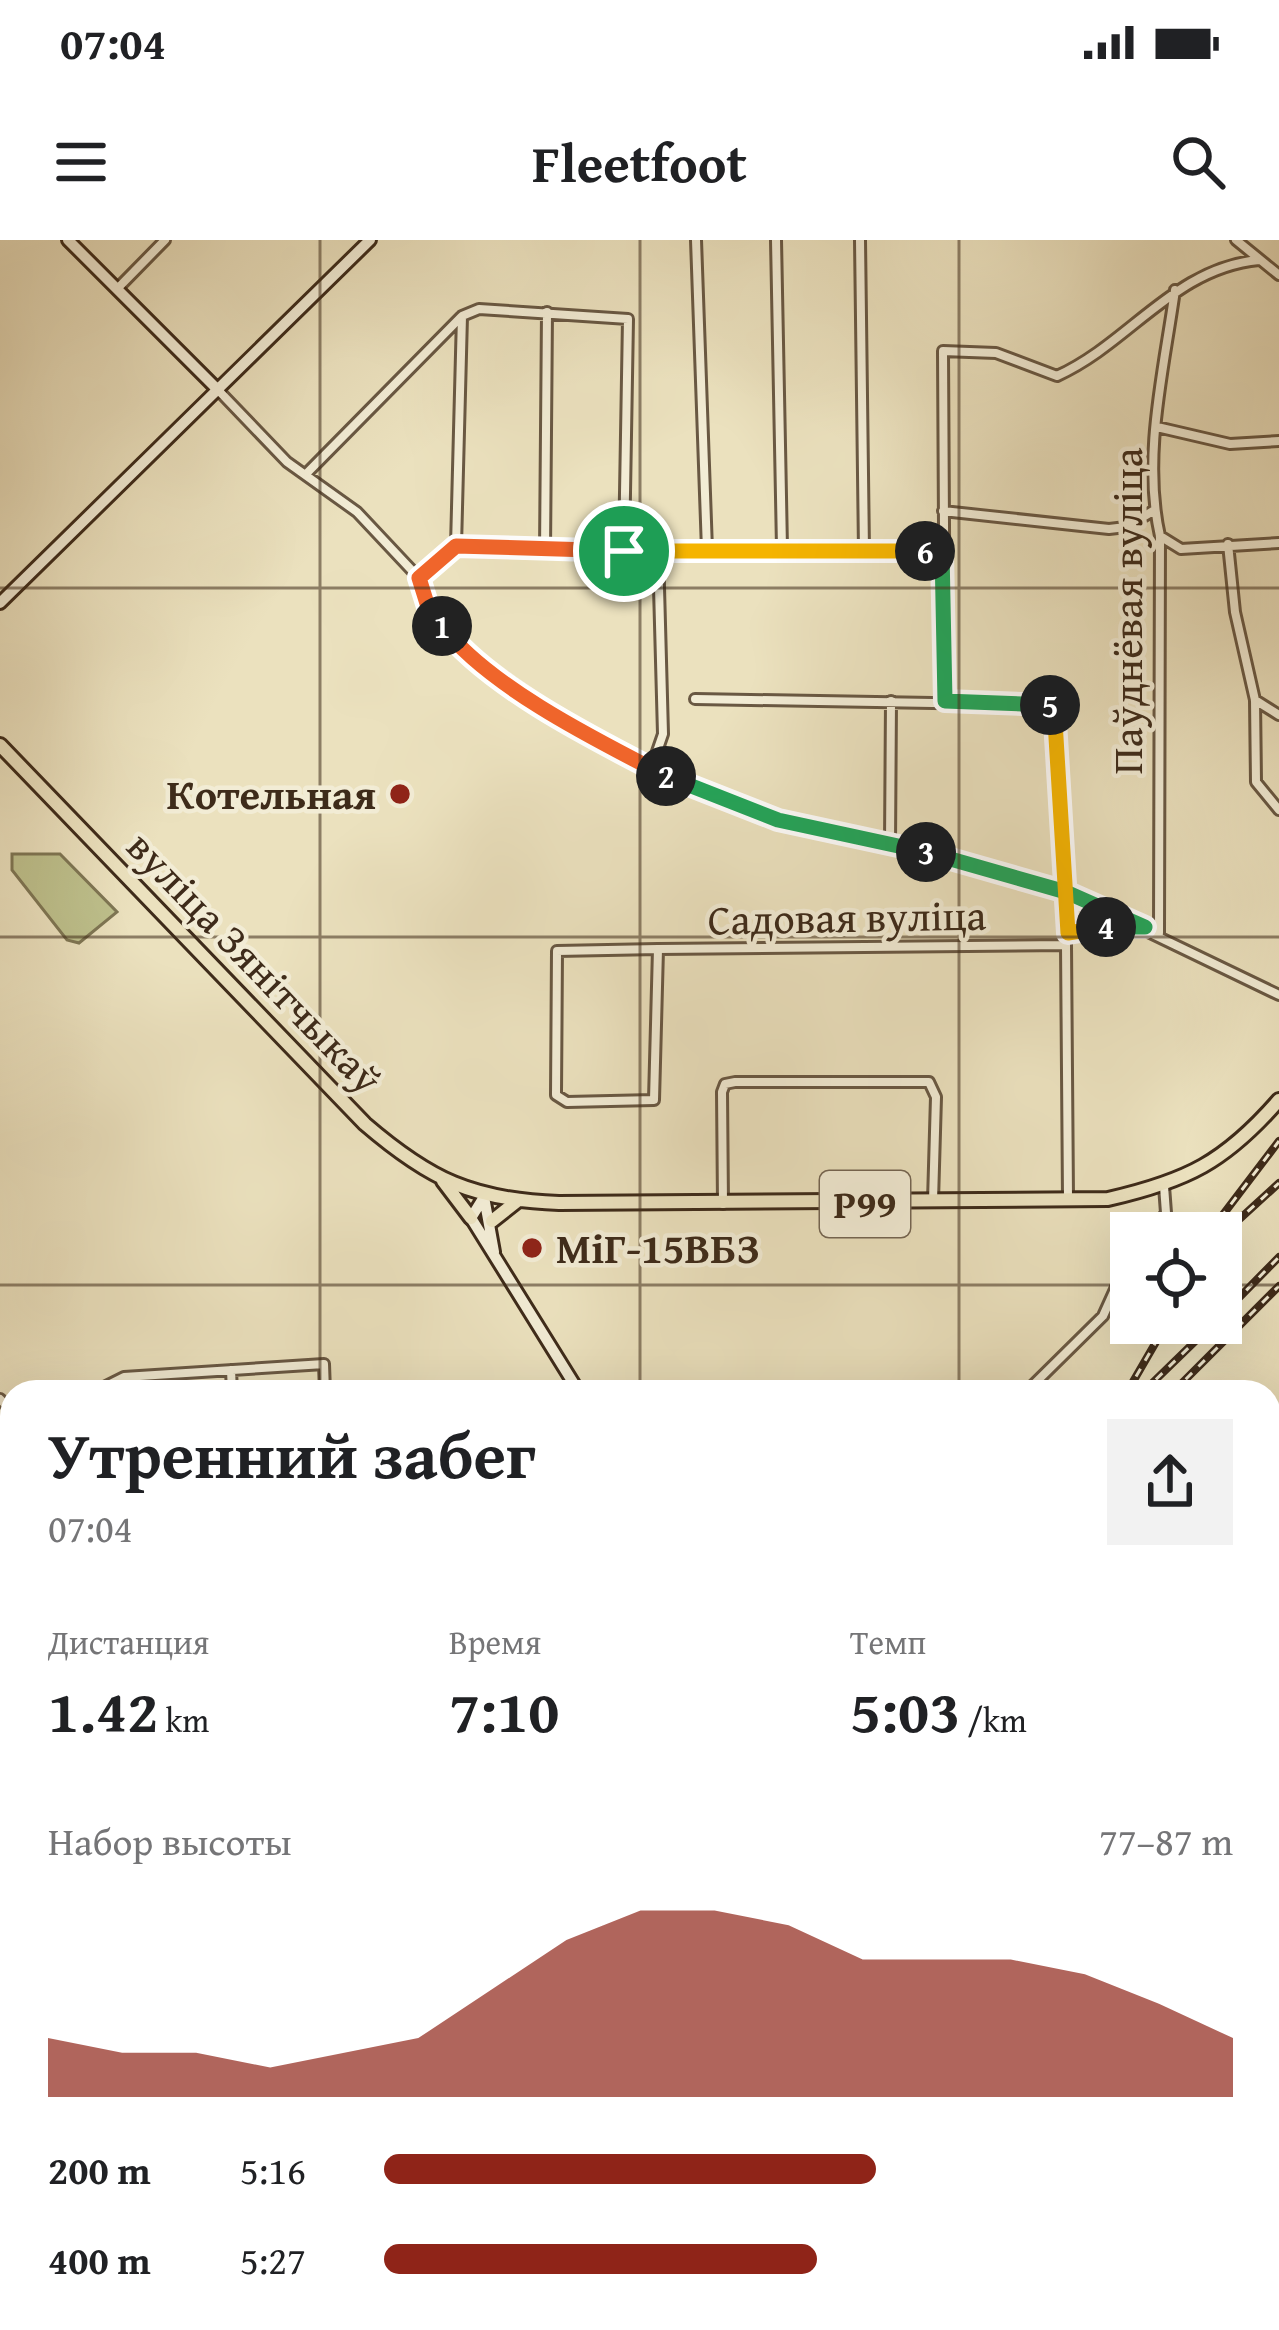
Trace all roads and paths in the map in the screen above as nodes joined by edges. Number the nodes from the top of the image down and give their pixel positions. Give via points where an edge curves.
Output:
1 (68, 240) edge
2 (165, 240) edge
3 (370, 240) edge
4 (696, 240) edge
5 (776, 240) edge
6 (860, 240) edge
7 (1236, 240) edge
8 (1259, 260) junction
9 (1279, 275) edge
10 (117, 289) junction
11 (1175, 290) junction
12 (547, 312) junction
13 (462, 316) junction
14 (219, 391) junction
15 (1157, 427) junction
16 (1279, 441) edge
17 (308, 472) junction
18 (1154, 510) junction
19 (944, 511) junction
20 (1160, 536) junction
21 (1279, 543) edge
22 (1228, 544) junction
23 (456, 546) junction
24 (782, 548) junction
25 (545, 550) junction
26 (707, 550) junction
27 (864, 550) junction
28 (624, 551) junction
29 (658, 551) junction
30 (942, 551) junction
31 (419, 578) junction
32 (0, 603) edge
33 (695, 699) dead end
34 (1255, 700) junction
35 (891, 701) junction
36 (945, 701) junction
37 (1279, 716) edge
38 (0, 746) edge
39 (652, 769) junction
40 (1279, 809) edge
41 (890, 844) junction
42 (1066, 892) junction
43 (1145, 927) junction
44 (1068, 933) junction
45 (1159, 933) junction
46 (1066, 945) junction
47 (658, 949) junction
48 (1279, 995) edge
49 (1279, 1100) edge
50 (442, 1180) junction
51 (1164, 1186) junction
52 (484, 1197) junction
53 (517, 1202) junction
54 (933, 1203) junction
55 (1068, 1203) junction
56 (723, 1204) junction
57 (1166, 1212) edge
58 (471, 1218) junction
59 (492, 1221) junction
60 (494, 1252) junction
61 (1110, 1300) edge
62 (232, 1370) junction
63 (118, 1380) edge
64 (232, 1380) edge
65 (325, 1380) edge
66 (572, 1380) edge
67 (1039, 1380) edge

1 - 10 street
2 - 10 street
3 - 14 street
4 - 26 street
5 - 24 street
6 - 27 street
7 - 8 street
8 - 9 street
8 - 11 street via 1228,263
10 - 14 street
11 - 15 street, Паўднёвая вуліца
11 - 19 street via 1057,376 996,353 943,351
12 - 13 street via 479,308
12 - 25 street
12 - 28 street via 628,319
13 - 17 street
13 - 23 street
14 - 17 street via 286,462
14 - 32 street
15 - 16 street via 1230,444
15 - 18 street, Паўднёвая вуліца
17 - 31 street
18 - 19 street via 1109,529
18 - 20 street, Паўднёвая вуліца
19 - 30 street
20 - 22 street via 1181,549
20 - 45 street, Паўднёвая вуліца
21 - 22 street
22 - 34 street
23 - 25 street
23 - 31 street
24 - 26 street
24 - 27 street
25 - 28 street
26 - 29 street
27 - 30 street
28 - 29 street
29 - 39 street via 663,734
30 - 36 street
31 - 39 street via 429,610 455,643 596,742
33 - 35 street
34 - 37 street
34 - 40 street via 1256,782
35 - 36 street
35 - 41 street
36 - 42 street, Паўднёвая вуліца via 1054,705
38 - 50 main road, вуліца Зянітчыкаў / Р99 via 365,1124
39 - 41 street via 778,820
41 - 42 street
42 - 43 street
42 - 44 street, Паўднёвая вуліца
43 - 44 street
43 - 45 street
44 - 46 street, Паўднёвая вуліца
45 - 48 street
46 - 47 street, Садовая вуліца
46 - 55 street
47 - 47 street, Садовая вуліца via 557,951 556,1095 567,1102 654,1100
49 - 51 main road, Р99 via 1228,1153
50 - 52 main road, вуліца Зянітчыкаў / Р99
50 - 58 main road
51 - 55 main road, Р99
51 - 57 street
52 - 53 main road, вуліца Зянітчыкаў / Р99
52 - 58 street
52 - 59 street
53 - 56 main road, Р99
53 - 59 main road
54 - 55 main road, Р99
54 - 56 main road, Р99
54 - 56 street via 936,1096 929,1082 735,1082 722,1092
58 - 60 street
59 - 60 street
60 - 66 street
61 - 67 street
62 - 63 street
62 - 64 street
62 - 65 street via 324,1364

